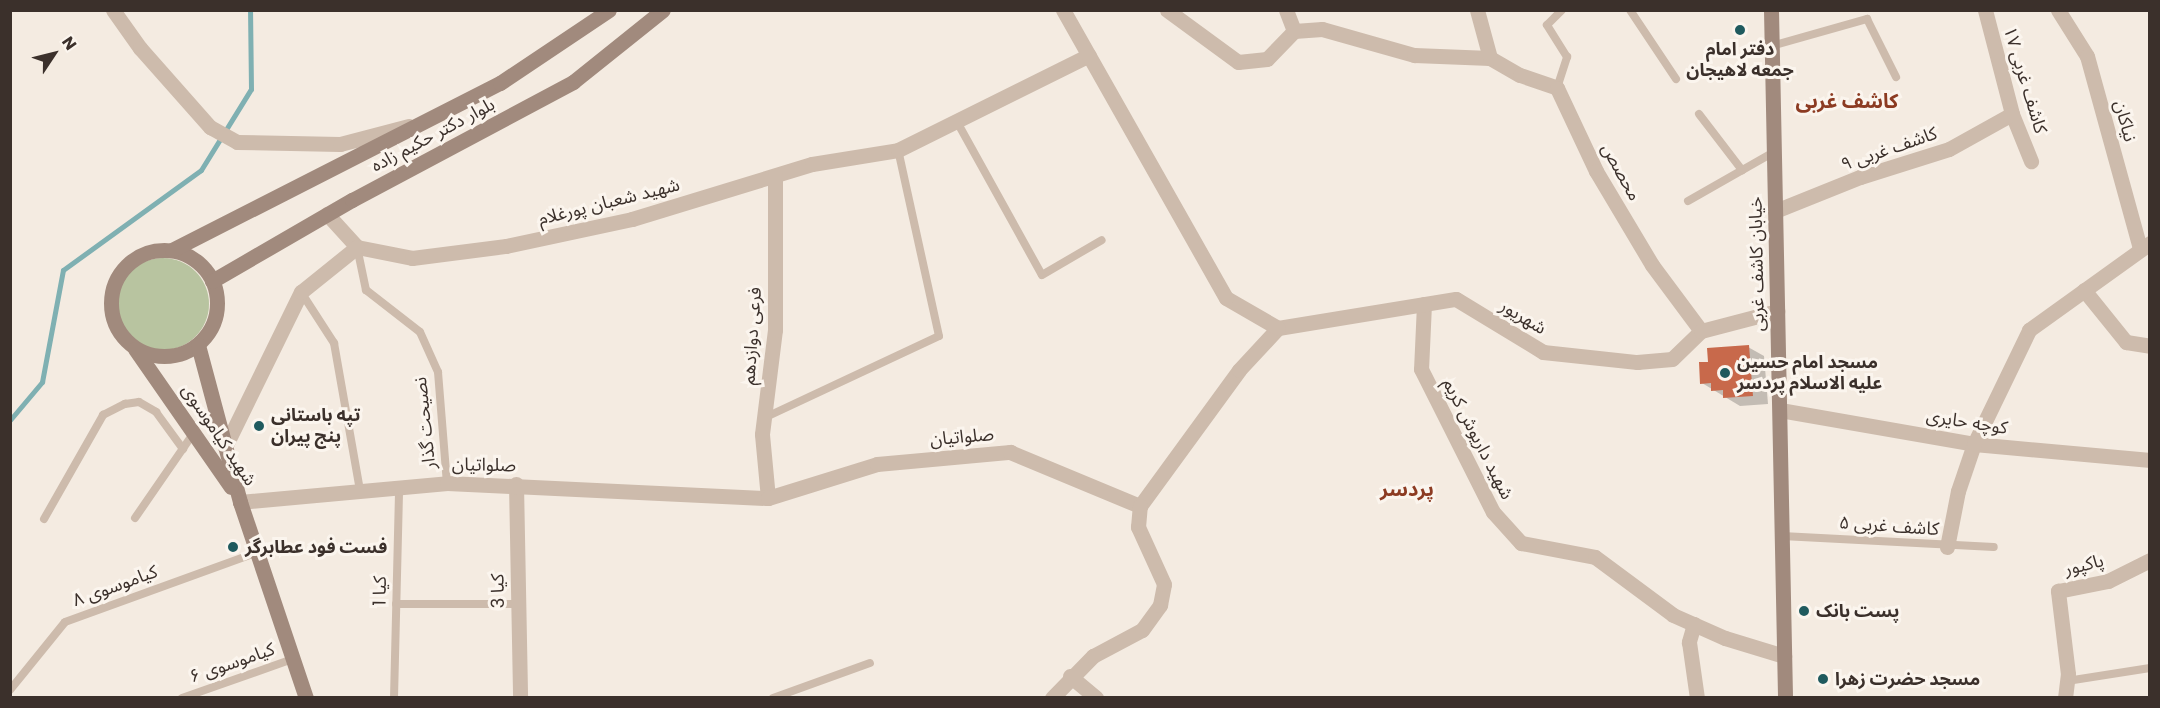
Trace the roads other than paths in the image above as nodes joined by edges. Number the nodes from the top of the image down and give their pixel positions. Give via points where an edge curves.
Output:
1 (113, 10) edge
2 (609, 10) edge
3 (663, 10) edge
4 (1063, 10) edge
5 (1167, 10) edge
6 (1286, 10) edge
7 (1477, 10) edge
8 (1562, 10) edge
9 (1630, 10) edge
10 (1771, 10) edge
11 (1985, 10) edge
12 (2058, 10) edge
13 (1294, 31) junction
14 (1772, 46) junction
15 (1089, 55) junction
16 (1490, 57) junction
17 (1896, 76) dead end
18 (1676, 79) dead end
19 (1557, 88) junction
20 (1699, 114) dead end
21 (2012, 114) junction
22 (956, 120) junction
23 (423, 122) junction
24 (898, 150) junction
25 (1774, 152) junction
26 (2031, 161) dead end
27 (1742, 170) junction
28 (775, 176) junction
29 (1688, 201) dead end
30 (1775, 212) junction
31 (327, 214) junction
32 (1102, 240) dead end
33 (2145, 246) edge
34 (357, 247) junction
35 (172, 250) junction
36 (212, 281) junction
37 (2084, 290) junction
38 (301, 292) junction
39 (1424, 304) junction
40 (1777, 311) junction
41 (1278, 328) junction
42 (1701, 331) junction
43 (198, 345) junction
44 (2150, 346) edge
45 (135, 349) junction
46 (1780, 410) junction
47 (764, 418) junction
48 (195, 431) junction
49 (1974, 444) junction
50 (225, 447) junction
51 (183, 449) junction
52 (2150, 460) edge
53 (447, 483) junction
54 (516, 484) junction
55 (399, 486) junction
56 (360, 490) junction
57 (768, 498) junction
58 (240, 502) junction
59 (1140, 506) junction
60 (135, 518) dead end
61 (44, 519) dead end
62 (1782, 536) junction
63 (1947, 547) junction
64 (1994, 547) dead end
65 (259, 552) junction
66 (2150, 560) edge
67 (396, 604) junction
68 (517, 604) junction
69 (1694, 624) junction
70 (1784, 656) junction
71 (293, 659) junction
72 (870, 663) dead end
73 (2150, 668) edge
74 (1070, 676) junction
75 (2067, 681) junction
76 (10, 690) edge
77 (182, 698) edge
78 (306, 698) edge
79 (394, 698) edge
80 (520, 698) edge
81 (773, 698) edge
82 (1052, 698) edge
83 (1096, 698) edge
84 (1697, 698) edge
85 (1785, 698) edge
86 (2065, 698) edge

1 - 23 street via 210,127 237,142 340,144
2 - 23 main road, بلوار دکتر حکیم زاده via 509,78
3 - 31 main road, بلوار دکتر حکیم زاده via 573,82
4 - 15 street
5 - 13 street via 1238,62 1267,58
6 - 13 street
7 - 16 street
8 - 19 lane via 1546,25 1567,57
9 - 18 lane
10 - 14 main road, خیابان کاشف غربی
11 - 21 street, کاشف غربی ۱۷
12 - 33 street, نیاکان via 2087,56
13 - 16 street via 1322,29 1414,55
14 - 17 lane via 1867,19
14 - 25 main road, خیابان کاشف غربی
15 - 22 street, شهید شعبان پورغلام
15 - 41 street via 1226,298
16 - 19 street via 1520,75
19 - 42 street, محصص via 1596,171 1652,265
20 - 27 lane
21 - 26 street, کاشف غربی ۱۷
21 - 30 street, کاشف غربی ۹ via 1949,149 1860,177
22 - 24 street, شهید شعبان پورغلام
22 - 32 lane via 1042,275
23 - 35 main road, بلوار دکتر حکیم زاده
24 - 28 street, شهید شعبان پورغلام via 812,165
24 - 47 lane via 939,336
25 - 27 lane
25 - 30 main road, خیابان کاشف غربی
27 - 29 lane
28 - 34 street, شهید شعبان پورغلام via 632,219 506,246 412,258
28 - 47 street, فرعی دوازدهم via 776,330
30 - 40 main road, خیابان کاشف غربی
31 - 34 street
31 - 36 main road, بلوار دکتر حکیم زاده
33 - 37 street
34 - 38 street
34 - 53 lane, نصیحت گذار via 366,290 420,332 438,372
35 - 36 main road via 196,261
35 - 45 main road via 140,255 127,264 111,292 114,324
36 - 43 main road via 216,315
37 - 44 street via 2126,342
37 - 49 street via 2029,330
38 - 50 street
38 - 56 lane via 334,343
39 - 41 street, شهریور
39 - 42 street, شهریور via 1456,299 1543,352 1638,362 1672,359
39 - 69 street, شهید داریوش کریم via 1421,369 1492,512 1521,543 1595,557 1673,615
40 - 42 street, شهریور
40 - 46 main road, خیابان کاشف غربی
41 - 59 street via 1239,370
43 - 45 main road via 167,357
43 - 50 main road, شهید کیاموسوی
45 - 48 main road, شهید کیاموسوی
46 - 49 street, کوچه حایری
46 - 62 main road, خیابان کاشف غربی
47 - 57 street, فرعی دوازدهم
48 - 51 lane
48 - 58 main road, شهید کیاموسوی
49 - 52 street, کوچه حایری
49 - 63 street via 1958,492
50 - 58 main road, شهید کیاموسوی
51 - 60 lane
51 - 61 lane via 156,412 139,402 103,415
53 - 54 street, صلواتیان
53 - 55 street, صلواتیان
54 - 57 street, صلواتیان
54 - 68 street, کیا 3
55 - 56 street, صلواتیان
55 - 67 lane, کیا 1
56 - 58 street, صلواتیان
57 - 59 street, صلواتیان via 877,464 1010,452
58 - 65 main road
59 - 74 street via 1138,527 1164,584 1160,605 1142,630 1093,656
62 - 63 lane, کاشف غربی ۵
62 - 70 main road, خیابان کاشف غربی
63 - 64 lane, کاشف غربی ۵
65 - 71 main road
65 - 76 lane, کیاموسوی ۸ via 66,622
66 - 75 street, پاکپور via 2108,581 2058,591
67 - 68 lane
67 - 79 lane, کیا 1
68 - 80 street, کیا 3
69 - 70 street, شهید داریوش کریم via 1725,639
69 - 84 street via 1689,642
70 - 85 main road, خیابان کاشف غربی
71 - 77 lane, کیاموسوی ۶
71 - 78 main road
72 - 81 lane
73 - 75 lane
74 - 82 street
74 - 83 street
75 - 86 street, پاکپور

